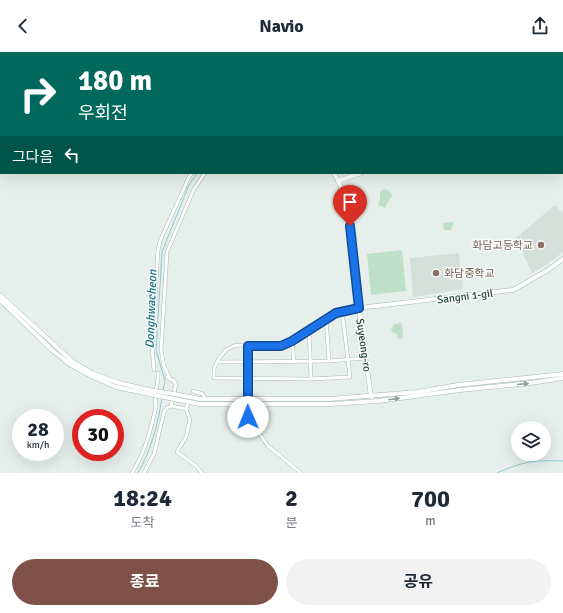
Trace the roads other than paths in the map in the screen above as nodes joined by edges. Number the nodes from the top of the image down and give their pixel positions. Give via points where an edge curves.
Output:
1 (0, 56) edge
2 (0, 60) edge
3 (191, 174) edge
4 (204, 174) edge
5 (334, 174) edge
6 (358, 174) edge
7 (338, 181) junction
8 (563, 259) edge
9 (0, 295) edge
10 (0, 300) edge
11 (359, 308) junction
12 (342, 311) junction
13 (326, 318) junction
14 (309, 330) junction
15 (292, 341) junction
16 (248, 346) junction
17 (366, 358) junction
18 (348, 360) junction
19 (329, 361) junction
20 (217, 362) junction
21 (248, 362) junction
22 (294, 362) junction
23 (311, 362) junction
24 (154, 370) dead end
25 (158, 373) dead end
26 (563, 374) edge
27 (248, 378) junction
28 (563, 378) edge
29 (311, 379) junction
30 (193, 391) dead end
31 (154, 393) junction
32 (174, 396) junction
33 (371, 396) junction
34 (204, 399) junction
35 (248, 399) junction
36 (372, 401) junction
37 (188, 402) junction
38 (248, 404) junction
39 (171, 406) junction
40 (186, 408) junction
41 (132, 473) edge
42 (144, 473) edge
43 (202, 473) edge
44 (301, 473) edge

1 - 2 street
3 - 24 street via 158,250 152,347
4 - 39 street via 194,189 167,252 161,350 168,378 176,384
5 - 7 main road, Suyeong-ro
6 - 7 main road
7 - 11 main road, Suyeong-ro via 350,219
8 - 11 main road, Sangni 1-gil via 512,290
9 - 31 main road via 73,362 94,374
10 - 31 main road via 52,350 71,364 93,377 116,386
11 - 12 street
11 - 17 main road, Suyeong-ro
12 - 13 street
12 - 18 street
13 - 14 street
13 - 19 street
14 - 15 street
14 - 23 street
15 - 16 street via 281,346
15 - 22 street
16 - 20 street via 236,345 226,350
16 - 21 street
17 - 18 street
17 - 33 main road, Suyeong-ro
18 - 19 street
18 - 29 street via 350,378
19 - 23 street
20 - 21 street
20 - 27 street via 214,378
21 - 22 street
21 - 27 street
22 - 23 street
23 - 29 street
25 - 41 street via 154,401 156,406 148,441
26 - 33 main road
27 - 29 street
27 - 35 street
36 -> 28 main road
30 - 34 street via 203,394
31 - 32 main road, bridge
32 - 34 main road
32 - 37 main road
33 - 35 main road
33 - 36 main road, Suyeong-ro
34 - 35 main road
35 - 38 street
36 - 38 main road
37 - 38 main road
37 - 40 street
38 - 44 street via 248,417 268,446
39 - 40 street
39 - 42 street via 164,412 156,446
40 - 43 street via 190,420 186,437 176,452

